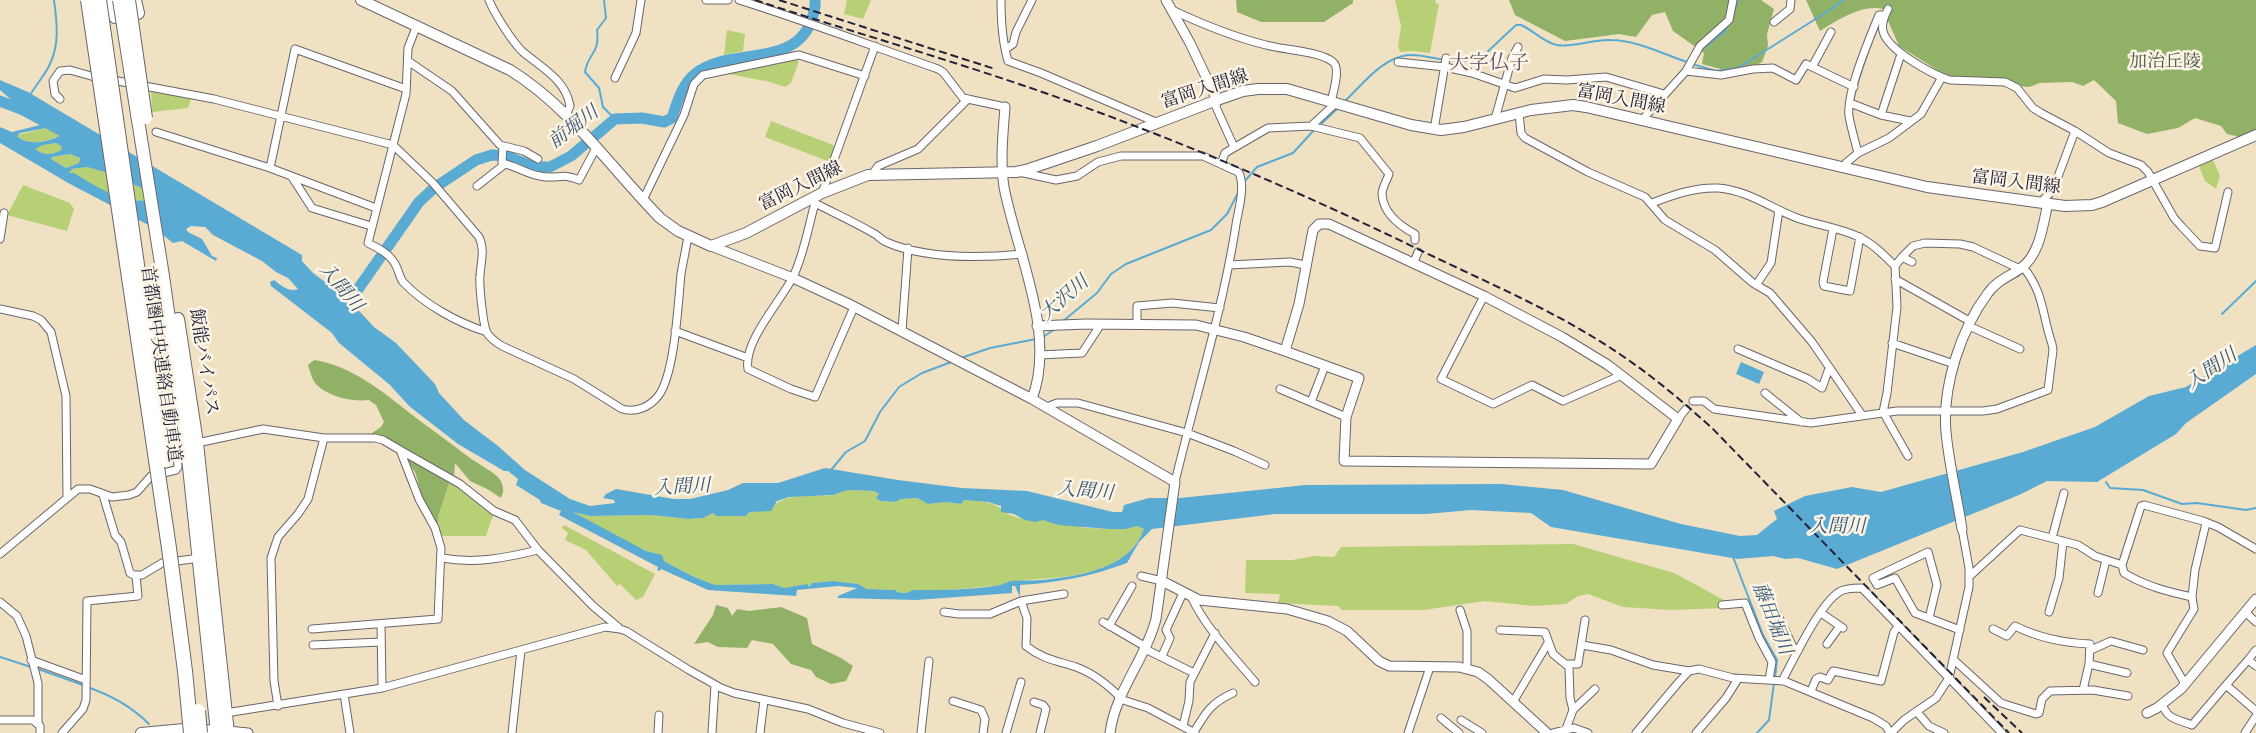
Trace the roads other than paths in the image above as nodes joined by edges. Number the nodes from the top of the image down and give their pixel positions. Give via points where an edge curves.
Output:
1 (88, 0) edge
2 (99, 0) edge
3 (112, 0) edge
4 (119, 0) edge
5 (129, 0) edge
6 (135, 0) edge
7 (361, 0) edge
8 (489, 0) edge
9 (641, 0) edge
10 (706, 0) edge
11 (728, 0) edge
12 (739, 0) edge
13 (1001, 0) edge
14 (1032, 0) edge
15 (1166, 0) edge
16 (1733, 0) edge
17 (1791, 0) edge
18 (380, 4) edge
19 (1172, 10) junction
20 (1774, 22) dead end
21 (417, 25) junction
22 (1831, 32) dead end
23 (875, 46) junction
24 (1518, 47) dead end
25 (1006, 49) junction
26 (1901, 54) junction
27 (408, 61) junction
28 (1398, 62) dead end
29 (1446, 62) junction
30 (1688, 66) junction
31 (1812, 67) junction
32 (865, 76) junction
33 (1942, 77) junction
34 (615, 78) dead end
35 (1505, 85) junction
36 (1854, 87) junction
37 (406, 89) junction
38 (1664, 94) junction
39 (60, 99) dead end
40 (968, 99) junction
41 (1217, 100) junction
42 (1850, 103) junction
43 (1337, 104) junction
44 (1005, 107) joint
45 (141, 112) junction
46 (1519, 113) junction
47 (281, 115) junction
48 (566, 115) junction
49 (1881, 115) junction
50 (1495, 119) junction
51 (1642, 120) junction
52 (1910, 121) junction
53 (1158, 122) junction
54 (1314, 127) junction
55 (1434, 130) junction
56 (2075, 131) junction
57 (156, 132) dead end
58 (2256, 135) edge
59 (591, 143) junction
60 (393, 145) junction
61 (1234, 146) junction
62 (1858, 153) junction
63 (503, 154) junction
64 (538, 159) dead end
65 (1221, 164) junction
66 (270, 168) junction
67 (1843, 168) junction
68 (1002, 172) junction
69 (1016, 172) junction
70 (874, 173) junction
71 (292, 177) junction
72 (2152, 179) junction
73 (476, 186) dead end
74 (2228, 192) dead end
75 (822, 193) junction
76 (643, 200) junction
77 (813, 201) junction
78 (1652, 203) junction
79 (2044, 203) junction
80 (376, 208) junction
81 (1779, 210) junction
82 (4, 213) dead end
83 (372, 226) junction
84 (1833, 229) junction
85 (688, 236) junction
86 (1860, 237) junction
87 (0, 238) edge
88 (1415, 240) dead end
89 (711, 246) junction
90 (908, 248) junction
91 (1418, 252) dead end
92 (1023, 254) junction
93 (1902, 257) junction
94 (1414, 262) junction
95 (1912, 262) dead end
96 (1229, 265) junction
97 (1305, 265) junction
98 (1895, 266) junction
99 (2021, 268) junction
100 (792, 278) junction
101 (1896, 278) junction
102 (1756, 285) junction
103 (1484, 296) junction
104 (854, 307) junction
105 (1220, 308) junction
106 (0, 309) edge
107 (1100, 324) junction
108 (1970, 324) junction
109 (1137, 326) junction
110 (1215, 329) junction
111 (1037, 330) junction
112 (676, 331) junction
113 (902, 331) junction
114 (487, 332) junction
115 (1892, 343) junction
116 (2020, 349) dead end
117 (1738, 350) dead end
118 (1038, 351) junction
119 (1285, 351) junction
120 (748, 358) junction
121 (1954, 364) junction
122 (1325, 366) junction
123 (1831, 370) junction
124 (1622, 374) junction
125 (1280, 389) dead end
126 (1765, 392) dead end
127 (1032, 399) junction
128 (1312, 402) junction
129 (1693, 402) dead end
130 (1047, 407) junction
131 (1686, 409) dead end
132 (1946, 411) junction
133 (1883, 412) junction
134 (1862, 415) junction
135 (1346, 417) junction
136 (1678, 419) junction
137 (1802, 422) junction
138 (1187, 433) junction
139 (324, 438) junction
140 (192, 446) junction
141 (400, 450) junction
142 (1908, 456) dead end
143 (1265, 465) dead end
144 (1175, 485) junction
145 (2064, 494) dead end
146 (103, 495) junction
147 (67, 498) junction
148 (2206, 523) junction
149 (1962, 529) joint
150 (2052, 538) junction
151 (2063, 540) junction
152 (2256, 549) edge
153 (538, 550) junction
154 (0, 554) edge
155 (200, 558) junction
156 (442, 558) junction
157 (2106, 560) junction
158 (2122, 565) junction
159 (136, 576) junction
160 (1141, 576) dead end
161 (1970, 576) junction
162 (1162, 580) junction
163 (1877, 585) junction
164 (1132, 586) dead end
165 (1865, 591) junction
166 (1183, 593) junction
167 (2098, 593) dead end
168 (1064, 594) dead end
169 (2192, 597) junction
170 (1192, 598) junction
171 (2256, 599) edge
172 (1021, 601) junction
173 (0, 602) edge
174 (1772, 604) dead end
175 (1722, 605) dead end
176 (1460, 610) dead end
177 (944, 612) dead end
178 (2048, 612) dead end
179 (2245, 612) junction
180 (1821, 613) junction
181 (1929, 618) junction
182 (1585, 620) dead end
183 (2256, 622) edge
184 (381, 624) junction
185 (1899, 626) junction
186 (620, 628) junction
187 (312, 629) dead end
188 (1993, 629) dead end
189 (1500, 630) dead end
190 (1960, 630) junction
191 (1216, 633) junction
192 (381, 642) junction
193 (1548, 643) junction
194 (1827, 644) dead end
195 (314, 645) dead end
196 (1582, 645) junction
197 (1145, 648) junction
198 (521, 650) junction
199 (2091, 650) junction
200 (2142, 650) dead end
201 (2256, 650) edge
202 (1798, 651) junction
203 (1162, 656) junction
204 (1953, 659) junction
205 (30, 660) junction
206 (2248, 660) junction
207 (929, 661) dead end
208 (1566, 664) junction
209 (2089, 664) junction
210 (2256, 666) edge
211 (1430, 667) junction
212 (1467, 668) junction
213 (1689, 671) junction
214 (1194, 673) junction
215 (2127, 673) dead end
216 (1949, 678) junction
217 (1738, 679) junction
218 (1775, 681) junction
219 (1021, 682) dead end
220 (1255, 682) dead end
221 (86, 684) junction
222 (2186, 684) junction
223 (715, 685) junction
224 (2226, 685) junction
225 (382, 688) junction
226 (1595, 689) dead end
227 (2083, 690) junction
228 (1811, 691) junction
229 (1233, 693) dead end
230 (344, 694) junction
231 (2128, 696) dead end
232 (1121, 698) junction
233 (764, 700) junction
234 (953, 701) dead end
235 (1034, 702) dead end
236 (1513, 702) junction
237 (2162, 704) junction
238 (278, 706) junction
239 (1573, 710) junction
240 (2256, 711) edge
241 (232, 712) dead end
242 (1917, 712) junction
243 (2146, 713) dead end
244 (659, 715) dead end
245 (2256, 716) edge
246 (1441, 718) dead end
247 (0, 720) edge
248 (1461, 720) dead end
249 (38, 724) junction
250 (1184, 726) junction
251 (1566, 729) junction
252 (858, 730) edge
253 (223, 732) edge
254 (1478, 732) edge
255 (40, 733) edge
256 (62, 733) edge
257 (141, 733) edge
258 (191, 733) edge
259 (200, 733) edge
260 (248, 733) edge
261 (350, 733) edge
262 (512, 733) edge
263 (658, 733) edge
264 (712, 733) edge
265 (760, 733) edge
266 (880, 733) edge
267 (922, 733) edge
268 (983, 733) edge
269 (1006, 733) edge
270 (1040, 733) edge
271 (1110, 733) edge
272 (1195, 733) edge
273 (1408, 733) edge
274 (1459, 733) edge
275 (1546, 733) edge
276 (1553, 733) edge
277 (1588, 733) edge
278 (1636, 733) edge
279 (1696, 733) edge
280 (1891, 733) edge
281 (1944, 733) edge
282 (2002, 733) edge
283 (2244, 733) edge

1 - 258 highway, 首都圏中央連絡自動車道, bridge via 169,548
2 - 259 highway, 首都圏中央連絡自動車道, bridge via 177,543
3 - 45 highway, bridge via 121,70
4 - 45 highway, 飯能バイパス, bridge
5 - 45 highway, 飯能バイパス, bridge
6 - 45 highway, bridge via 147,78
7 - 18 main road
8 - 48 street via 515,43 566,90 570,106
9 - 34 street via 636,33
10 - 11 street
12 - 23 street
13 - 25 street via 1001,32
14 - 25 street via 1013,44
15 - 19 street
16 - 30 street via 1729,20 1700,46
17 - 20 street via 1790,9
18 - 21 main road
19 - 41 street
19 - 43 street via 1246,39 1308,52 1332,61 1336,66
21 - 27 street via 408,48
21 - 48 main road via 510,70 543,92
22 - 31 street
23 - 32 street
23 - 40 street via 938,69 963,98
24 - 35 street
25 - 53 street via 1006,59 1012,63
26 - 33 street
26 - 36 street via 1883,32 1887,12 1879,15
26 - 49 street
27 - 37 street
27 - 63 street via 452,92
28 - 29 street
29 - 35 street
29 - 55 street
30 - 31 street via 1721,75 1774,68 1796,80 1806,64
30 - 38 street
31 - 36 street
32 - 75 street
32 - 76 street via 799,55 703,75 694,84 684,115
33 - 52 street via 1920,114
33 - 56 street via 1958,81 2005,82 2017,88 2041,114
35 - 38 street via 1515,88 1544,79 1606,77
35 - 50 street
36 - 42 street
37 - 47 street via 295,50
37 - 60 street
38 - 51 street
39 - 47 street via 55,94 53,80 63,69
40 - 44 street
40 - 70 street via 918,149 878,166
41 - 43 main road, 富岡入間線 via 1243,91 1268,88
41 - 53 main road, 富岡入間線
41 - 61 street via 1216,107
42 - 49 street
42 - 62 street via 1848,114
43 - 54 street
43 - 55 main road, 富岡入間線
44 - 68 street
45 - 140 highway, 飯能バイパス
46 - 50 main road, 富岡入間線
46 - 51 main road, 富岡入間線 via 1573,105
46 - 78 street via 1520,133 1525,138 1588,172 1639,193
47 - 60 street
47 - 66 street
48 - 59 main road
49 - 52 street
50 - 55 main road, 富岡入間線 via 1450,130
51 - 67 main road, 富岡入間線
52 - 62 street via 1889,138
53 - 69 main road, 富岡入間線
54 - 61 street via 1268,128
54 - 88 street via 1360,138 1389,174 1382,193 1387,209 1399,225 1415,234
56 - 72 street via 2109,153 2141,165
56 - 79 street via 2053,190
57 - 66 street
58 - 72 main road, 富岡入間線
59 - 63 street via 579,180 566,174 553,178 539,176 516,166
59 - 76 main road
60 - 80 street
60 - 114 street via 433,183 482,244 480,278
61 - 65 street via 1225,153
62 - 67 street
63 - 64 street via 524,150
63 - 73 street
65 - 69 street via 1203,156 1121,156 1098,162 1077,176 1056,180
65 - 96 street via 1238,172 1241,178 1242,192
66 - 71 street
67 - 79 main road, 富岡入間線 via 1927,187
68 - 69 main road, 富岡入間線
68 - 70 main road, 富岡入間線
68 - 92 street
70 - 75 main road, 富岡入間線
71 - 80 street
71 - 83 street via 312,208
72 - 74 street via 2174,218 2200,246 2215,248
72 - 79 main road, 富岡入間線 via 2092,205
75 - 77 main road, 富岡入間線
76 - 85 main road via 660,218
77 - 89 main road, 富岡入間線
77 - 90 street via 885,241
77 - 100 street via 800,260
78 - 81 street via 1681,192 1720,188 1751,196
78 - 102 street via 1665,220 1715,250
79 - 99 street via 2036,249 2033,257
80 - 83 street
81 - 84 street
81 - 102 street via 1771,263
82 - 87 street
83 - 114 street via 368,243 389,256 396,264 401,280 418,296 473,328
84 - 86 street
84 - 86 street via 1824,286 1850,291
85 - 89 main road
85 - 112 street
86 - 98 street
89 - 100 street
90 - 92 street via 956,257
90 - 113 street
91 - 94 street
92 - 111 street
93 - 95 street
93 - 98 street
93 - 99 street via 1913,246 1925,243 1960,244
94 - 97 street via 1324,223 1313,230
94 - 103 street
96 - 97 street via 1290,262
96 - 105 street
97 - 119 street via 1299,304
98 - 101 street
99 - 108 street via 1993,286
99 - 132 street via 2033,279 2039,293 2052,344 2048,390 1983,412
100 - 104 street
100 - 120 street via 754,340
101 - 108 street
101 - 115 street via 1897,307
102 - 123 street via 1777,299
103 - 124 street via 1562,336
103 - 124 street via 1441,379 1493,404 1532,385 1564,401
104 - 113 street
104 - 120 street via 815,397 748,369
105 - 109 street via 1172,303 1137,306
105 - 110 street
106 - 147 street via 33,316 51,332 66,396
107 - 109 street
107 - 111 street
107 - 118 street via 1082,353
108 - 116 street
108 - 121 street
109 - 110 street via 1188,325
110 - 119 street
110 - 138 street
111 - 118 street
112 - 114 street via 660,394 653,402 630,411 574,379 502,346
112 - 120 street
113 - 127 street
115 - 121 street
115 - 133 street
117 - 123 street via 1822,388
118 - 127 street
119 - 122 street
121 - 132 street
122 - 128 street
122 - 135 street via 1359,378
123 - 134 street
124 - 136 street
125 - 128 street
126 - 137 street
127 - 130 street
128 - 135 street
129 - 137 street via 1701,400 1714,409
130 - 138 street via 1056,403 1078,403
130 - 144 street
131 - 136 street
132 - 133 street
132 - 149 street via 1949,453
133 - 134 street
133 - 142 street
134 - 137 street via 1841,420
135 - 136 street via 1344,461 1651,464
138 - 143 street
138 - 144 street
139 - 140 street via 263,429
139 - 141 street via 383,440
139 - 238 street via 308,499 278,537 271,558 274,681
140 - 146 street via 177,453 176,470 151,476 135,494 112,498
140 - 155 highway, 飯能バイパス
140 - 253 highway, 飯能バイパス
141 - 153 street via 460,484 494,511 515,520
141 - 156 street via 419,499 435,528
144 - 162 street
145 - 150 street
146 - 147 street via 84,488
146 - 159 street via 130,573
147 - 154 street
148 - 152 street
148 - 158 street via 2141,506
148 - 169 street
149 - 161 street
150 - 151 street
150 - 161 street via 2020,530
151 - 157 street via 2078,544
151 - 178 street via 2059,578
153 - 156 street via 468,562
153 - 186 street via 593,606
155 - 159 street via 162,563
155 - 253 highway, 飯能バイパス
156 - 184 street via 438,619
157 - 158 street
157 - 167 street
158 - 169 street via 2124,573 2134,579
159 - 221 street via 138,596 87,601
160 - 162 street
161 - 190 street
162 - 166 street
162 - 197 street via 1156,618
163 - 165 street
163 - 181 street via 1895,578 1915,613
163 - 181 street via 1873,578 1928,552 1937,585
164 - 197 street via 1106,624
165 - 180 street via 1862,588 1840,591
165 - 185 street
166 - 170 street
166 - 203 street via 1166,630 1170,638
168 - 172 street
169 - 222 street via 2194,609 2167,653
170 - 191 street
170 - 211 street via 1302,612 1343,628 1384,664
171 - 179 street
172 - 177 street via 990,614
172 - 232 street via 1027,618 1026,646 1048,660 1096,677
173 - 205 street via 17,616
174 - 202 street
175 - 218 street via 1745,602 1772,662
176 - 212 street via 1467,631
179 - 183 street
179 - 222 street
180 - 194 street via 1841,627
180 - 202 street
181 - 190 street
182 - 196 street
184 - 187 street
184 - 192 street
185 - 216 street
185 - 228 street via 1894,632 1881,681 1833,671 1828,680 1816,679
186 - 198 street via 605,627
186 - 223 street
188 - 199 street via 2007,636 2015,626 2050,640 2090,644
189 - 193 street via 1545,632
190 - 204 street
191 - 214 street
191 - 220 street
192 - 195 street
192 - 225 street
193 - 208 street via 1552,654
193 - 236 street
196 - 208 street via 1578,664
196 - 213 street via 1611,650 1653,665
197 - 203 street
197 - 232 street
198 - 225 street
198 - 262 street
199 - 200 street via 2111,641
199 - 209 street
201 - 206 street
202 - 218 street
203 - 214 street
204 - 216 street
204 - 227 street via 2001,702 2036,714 2050,690
205 - 221 street
205 - 249 street via 38,683
206 - 210 street
206 - 224 street
207 - 267 street
208 - 239 street via 1570,672
209 - 215 street
209 - 227 street
211 - 212 street
211 - 273 street
212 - 236 street via 1488,679
213 - 217 street via 1699,669
213 - 278 street
214 - 250 street
216 - 242 street via 1936,698
216 - 282 street
217 - 218 street
217 - 279 street
218 - 228 street
219 - 269 street
221 - 256 street via 85,706
222 - 237 street
223 - 233 street
223 - 264 street
224 - 237 street via 2192,725 2170,717
224 - 240 street
225 - 230 street
226 - 239 street
227 - 231 street
228 - 280 street via 1873,718
229 - 272 street via 1208,708
230 - 238 street
230 - 261 street
232 - 250 street
232 - 271 street
233 - 252 street via 808,709
233 - 265 street
234 - 268 street via 981,710 985,719
235 - 270 street via 1046,710
236 - 275 street
237 - 243 street
238 - 241 street
239 - 251 street
242 - 280 street
242 - 281 street via 1930,726
244 - 263 street
245 - 283 street
246 - 274 street
247 - 249 street via 26,719
248 - 254 street
249 - 255 street
250 - 272 street
251 - 276 street
251 - 277 street
252 - 266 street
253 - 257 main road via 184,729
253 - 260 street

